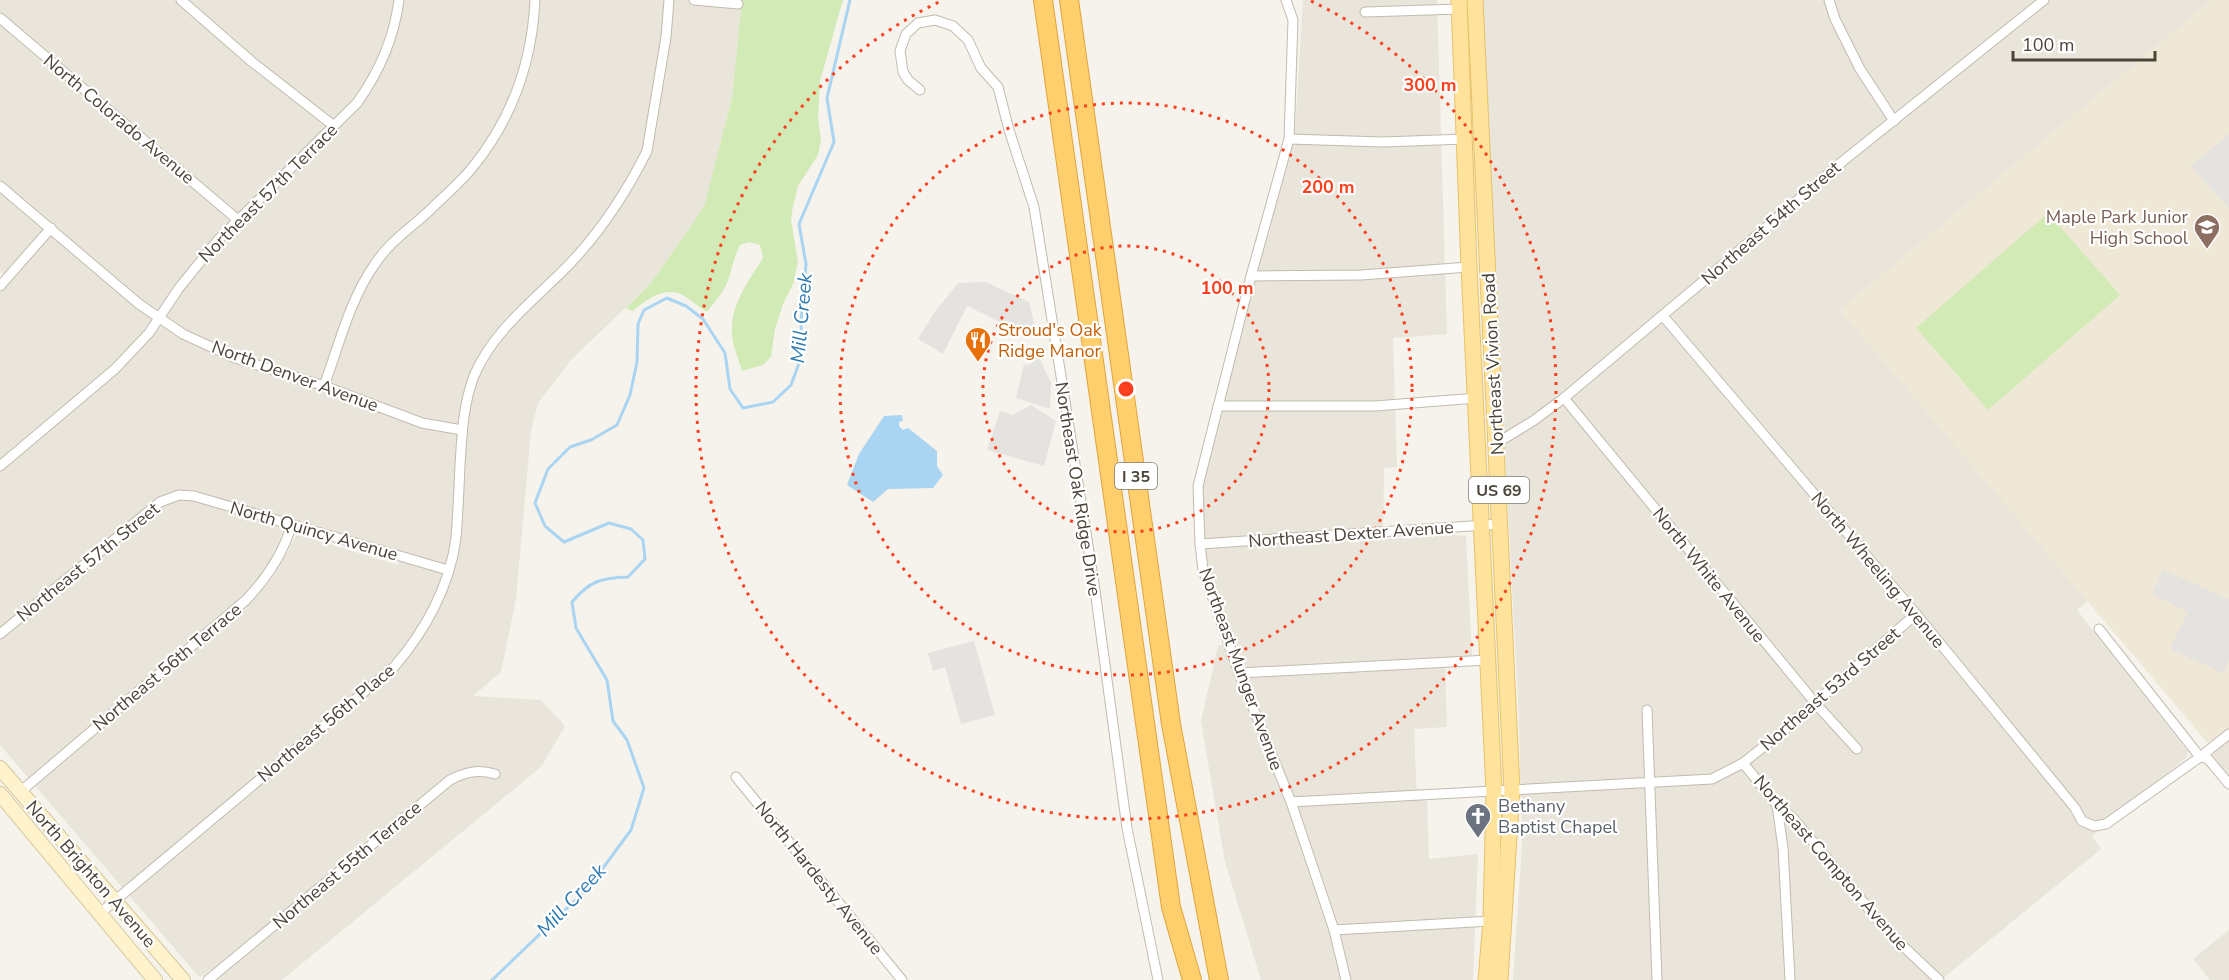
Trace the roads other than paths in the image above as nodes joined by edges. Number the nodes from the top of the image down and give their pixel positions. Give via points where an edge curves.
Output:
1 (181, 0) edge
2 (399, 0) edge
3 (535, 0) edge
4 (669, 0) edge
5 (694, 0) edge
6 (1043, 0) edge
7 (1069, 0) edge
8 (1286, 0) edge
9 (1475, 0) edge
10 (1828, 0) edge
11 (2044, 0) edge
12 (738, 4) dead end
13 (1460, 4) edge
14 (1365, 12) dead end
15 (0, 18) edge
16 (920, 90) dead end
17 (1894, 121) junction
18 (334, 126) junction
19 (1465, 139) junction
20 (1290, 140) junction
21 (0, 186) edge
22 (238, 220) junction
23 (51, 228) junction
24 (1469, 267) junction
25 (1251, 276) junction
26 (0, 286) edge
27 (1663, 316) junction
28 (160, 320) junction
29 (324, 386) junction
30 (1477, 398) junction
31 (1564, 398) junction
32 (1218, 406) junction
33 (462, 430) junction
34 (1497, 443) junction
35 (0, 466) edge
36 (178, 495) joint
37 (292, 524) junction
38 (1501, 524) junction
39 (1482, 526) junction
40 (1200, 543) junction
41 (448, 570) junction
42 (1916, 614) junction
43 (2099, 629) dead end
44 (0, 633) edge
45 (1489, 660) junction
46 (1239, 673) junction
47 (1816, 704) junction
48 (1647, 710) dead end
49 (2229, 734) edge
50 (1857, 749) dead end
51 (2200, 757) junction
52 (1743, 763) junction
53 (0, 768) edge
54 (495, 774) dead end
55 (736, 777) dead end
56 (1649, 783) junction
57 (2229, 784) edge
58 (1512, 790) junction
59 (1494, 791) junction
60 (20, 792) junction
61 (0, 795) edge
62 (1291, 802) junction
63 (1777, 805) junction
64 (114, 901) junction
65 (99, 914) junction
66 (1491, 921) junction
67 (1334, 930) junction
68 (1213, 951) junction
69 (155, 980) edge
70 (183, 980) edge
71 (209, 980) edge
72 (902, 980) edge
73 (1158, 980) edge
74 (1192, 980) edge
75 (1219, 980) edge
76 (1224, 980) edge
77 (1346, 980) edge
78 (1486, 980) edge
79 (1500, 980) edge
80 (1657, 980) edge
81 (1790, 980) edge
82 (1938, 980) edge

1 - 18 street
2 - 18 street, Northeast 57th Terrace via 392,37 379,69 357,103
3 - 29 street via 522,83 506,115 472,169 375,263 357,296
4 - 33 street, Northeast 56th Place via 647,151 621,199 594,237 492,344 470,387
5 - 12 street
6 - 74 highway, I 35 via 1171,907
7 - 68 highway, I 35 via 1171,724
8 - 20 street, Northeast Munger Avenue via 1293,20
9 - 34 main road, Northeast Vivion Road / US 69
10 - 17 street via 1860,69
11 - 17 street, Northeast 54th Street
13 - 14 street
13 - 19 main road, Northeast Vivion Road / US 69
15 - 22 street, North Colorado Avenue
16 - 73 street, Northeast Oak Ridge Drive via 903,72 900,51 906,34 918,23 935,20 953,26 968,40 981,68 998,87 1034,207 1094,583 1127,828
17 - 27 street, Northeast 54th Street
18 - 22 street, Northeast 57th Terrace
19 - 20 street
19 - 24 main road, Northeast Vivion Road / US 69
20 - 25 street, Northeast Munger Avenue
21 - 23 street, North Denver Avenue
22 - 28 street, Northeast 57th Terrace via 203,256
23 - 26 street
23 - 28 street, North Denver Avenue
24 - 25 street via 1361,275
24 - 30 main road, Northeast Vivion Road / US 69
25 - 32 street, Northeast Munger Avenue
27 - 31 street, Northeast 54th Street
27 - 42 street, North Wheeling Avenue
28 - 29 street, North Denver Avenue via 235,358
28 - 35 street, Northeast 57th Terrace via 116,369
29 - 33 street, North Denver Avenue via 422,423
30 - 32 street via 1375,406
30 - 39 main road, Northeast Vivion Road / US 69
31 - 34 street, Northeast 54th Street
31 - 47 street, North White Avenue
32 - 40 street, Northeast Munger Avenue via 1198,486
33 - 41 street, Northeast 56th Place via 456,538
34 - 38 main road, Northeast Vivion Road / US 69
36 - 37 street, North Quincy Avenue
36 - 44 street, Northeast 57th Street via 160,502
37 - 41 street, North Quincy Avenue
37 - 60 street, Northeast 56th Terrace via 276,562 246,600
38 - 39 street, Northeast Dexter Avenue
38 - 58 main road, Northeast Vivion Road / US 69
39 - 40 street, Northeast Dexter Avenue
39 - 45 main road, Northeast Vivion Road / US 69
40 - 46 street, Northeast Munger Avenue via 1203,570
41 - 64 street, Northeast 56th Place via 429,617 394,667
42 - 47 street, Northeast 53rd Street
42 - 51 street, North Wheeling Avenue via 2082,821 2106,824
43 - 51 street
45 - 46 street
45 - 59 main road, Northeast Vivion Road / US 69
46 - 62 street, Northeast Munger Avenue
47 - 50 street, North White Avenue
47 - 52 street, Northeast 53rd Street
48 - 56 street
49 - 51 street
51 - 57 street via 2208,759
52 - 56 street, Northeast Compton Avenue via 1712,779
52 - 63 street, Northeast Compton Avenue
53 - 60 main road, North Brighton Avenue
54 - 71 street, Northeast 55th Terrace via 470,772 450,780
55 - 72 street, North Hardesty Avenue
56 - 58 street, Northeast Compton Avenue
56 - 80 street
58 - 59 street, Northeast Compton Avenue
58 - 79 main road, Northeast Vivion Road / US 69
59 - 62 street, Northeast Compton Avenue
59 - 66 main road, Northeast Vivion Road / US 69
60 - 64 main road, North Brighton Avenue
61 - 65 main road, North Brighton Avenue
62 - 67 street, Northeast Munger Avenue
63 - 81 street
63 - 82 street, Northeast Compton Avenue via 1793,818 1889,933
64 - 65 street, Northeast 56th Place
64 - 70 main road, North Brighton Avenue
65 - 69 main road, North Brighton Avenue
66 - 67 street
66 - 78 main road, Northeast Vivion Road / US 69
67 - 77 street, Northeast Munger Avenue
68 - 75 highway, I 35
68 - 76 highway

